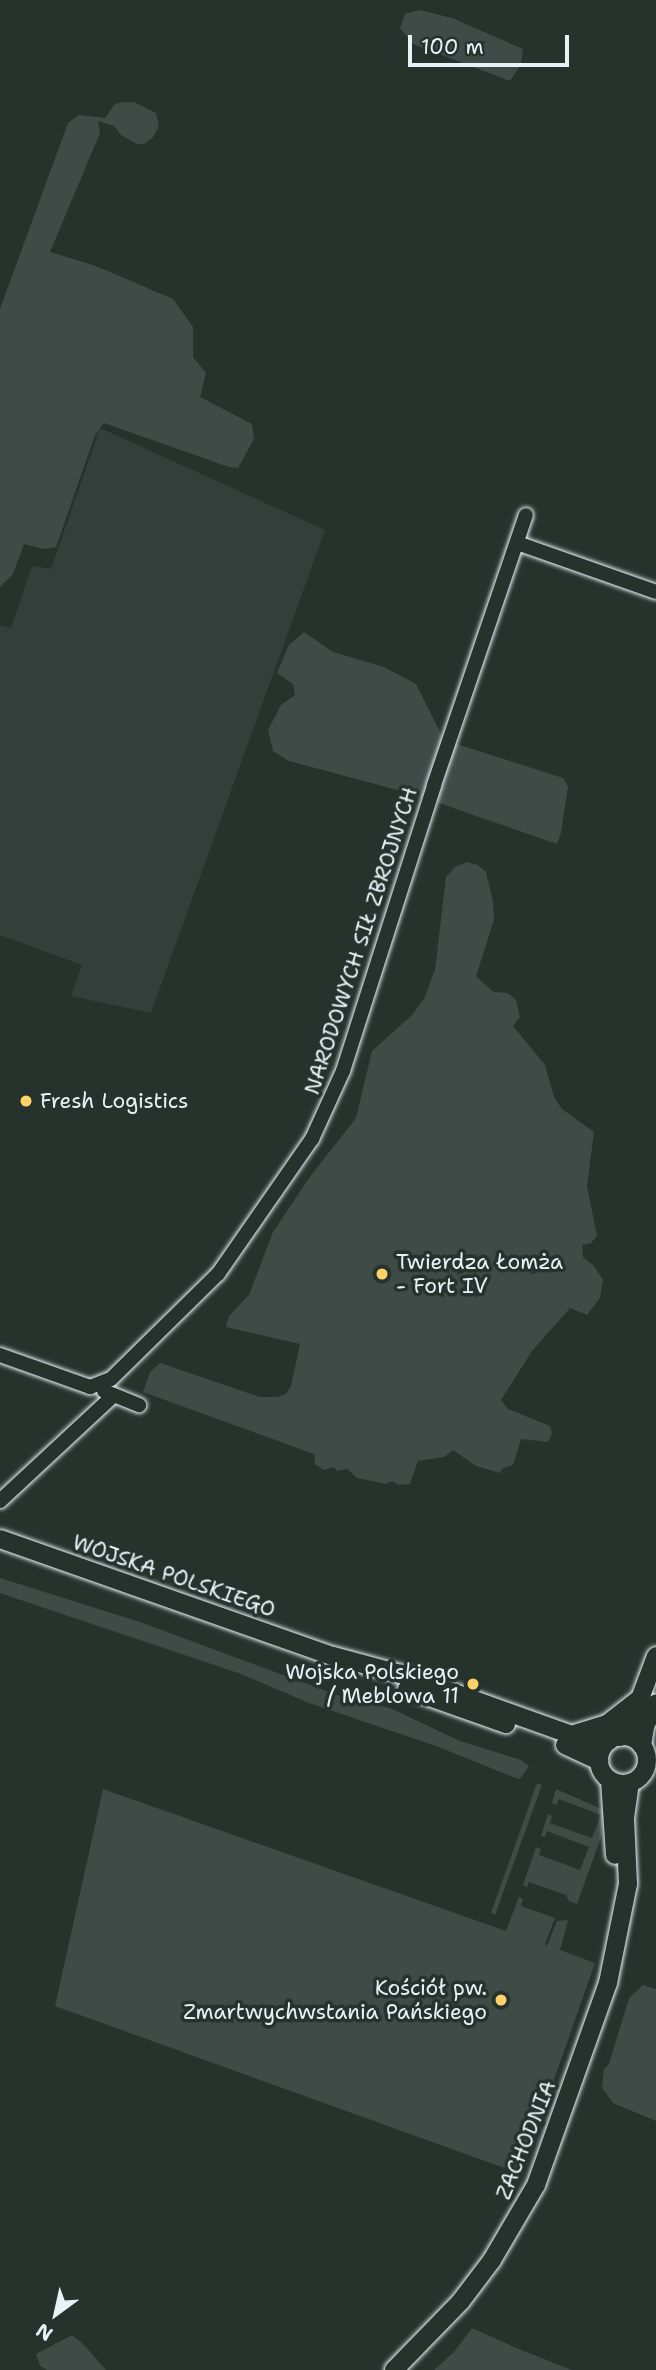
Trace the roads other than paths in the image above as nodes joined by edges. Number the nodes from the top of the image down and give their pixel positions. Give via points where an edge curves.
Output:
1 (526, 515) dead end
2 (517, 543) junction
3 (656, 592) edge
4 (0, 1355) edge
5 (98, 1386) junction
6 (113, 1396) junction
7 (139, 1405) dead end
8 (0, 1501) edge
9 (0, 1539) edge
10 (656, 1656) edge
11 (333, 1657) junction
12 (647, 1702) edge
13 (570, 1735) junction
14 (614, 1739) junction
15 (648, 1756) edge
16 (600, 1761) junction
17 (642, 1779) edge
18 (610, 1780) junction
19 (619, 1932) junction
20 (394, 2370) edge

1 - 2 street, NARODOWYCH SIŁ ZBROJNYCH
2 - 3 street
2 - 5 street, NARODOWYCH SIŁ ZBROJNYCH via 434,785 344,1071 323,1120 218,1274 111,1379
4 - 5 street via 80,1384
5 - 6 street
6 - 7 street
6 - 8 street
9 - 11 main road, WOJSKA POLSKIEGO
10 - 12 main road
11 - 13 main road, WOJSKA POLSKIEGO via 404,1675
11 - 16 main road, WOJSKA POLSKIEGO
12 - 13 main road via 607,1724
12 - 14 main road
12 - 15 main road
13 - 14 main road, WOJSKA POLSKIEGO via 593,1742
14 - 15 main road via 629,1738
14 - 16 main road via 602,1750
15 - 17 main road
16 - 18 main road
17 - 18 main road
17 - 19 main road, ZACHODNIA via 625,1818 628,1884
18 - 19 main road, ZACHODNIA
19 - 20 main road, ZACHODNIA via 596,2020 536,2185 492,2260 461,2301

